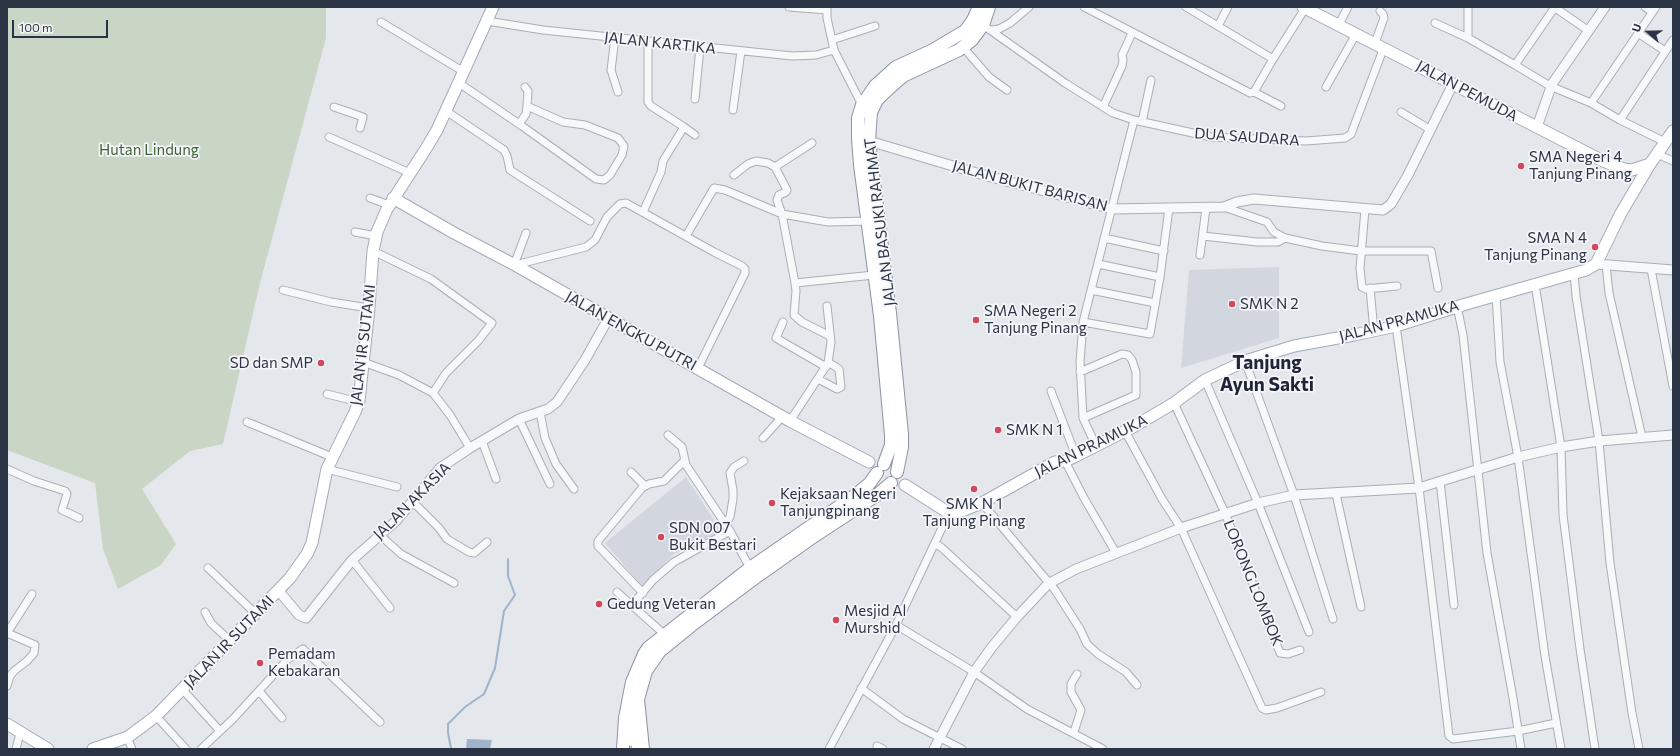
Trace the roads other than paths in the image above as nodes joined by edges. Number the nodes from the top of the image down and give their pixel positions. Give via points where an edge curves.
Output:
1 (493, 7) edge
2 (790, 7) edge
3 (979, 7) edge
4 (989, 7) edge
5 (1029, 7) edge
6 (1084, 7) edge
7 (1186, 7) edge
8 (1228, 7) edge
9 (1305, 7) edge
10 (1348, 7) edge
11 (1468, 7) edge
12 (1554, 7) edge
13 (1605, 7) edge
14 (1645, 7) edge
15 (827, 9) edge
16 (1654, 10) edge
17 (1380, 12) dead end
18 (486, 21) junction
19 (381, 22) dead end
20 (1435, 23) dead end
21 (875, 26) dead end
22 (1218, 26) junction
23 (1338, 26) junction
24 (988, 28) junction
25 (1589, 31) junction
26 (1132, 33) junction
27 (1638, 33) junction
28 (1356, 34) junction
29 (615, 38) junction
30 (1468, 38) junction
31 (832, 40) junction
32 (1673, 40) edge
33 (648, 42) junction
34 (1379, 45) junction
35 (700, 47) junction
36 (963, 47) junction
37 (834, 50) junction
38 (741, 51) junction
39 (1665, 51) junction
40 (935, 55) junction
41 (1273, 59) junction
42 (1515, 65) junction
43 (464, 72) junction
44 (1151, 80) dead end
45 (459, 83) junction
46 (1453, 84) junction
47 (1550, 86) junction
48 (524, 87) dead end
49 (1326, 87) dead end
50 (1008, 90) dead end
51 (618, 92) dead end
52 (1254, 92) junction
53 (695, 100) dead end
54 (1591, 103) junction
55 (862, 105) junction
56 (527, 106) junction
57 (1281, 106) dead end
58 (334, 107) dead end
59 (1104, 107) junction
60 (733, 110) dead end
61 (446, 111) junction
62 (1401, 112) dead end
63 (1134, 120) junction
64 (1620, 120) junction
65 (1142, 122) junction
66 (520, 124) junction
67 (684, 127) junction
68 (1537, 127) junction
69 (360, 128) dead end
70 (1431, 130) junction
71 (1673, 131) edge
72 (695, 134) dead end
73 (328, 136) dead end
74 (869, 142) junction
75 (1665, 142) junction
76 (812, 143) dead end
77 (1657, 154) junction
78 (1672, 160) edge
79 (1650, 164) junction
80 (774, 167) junction
81 (1632, 170) junction
82 (410, 173) junction
83 (734, 175) dead end
84 (1640, 180) junction
85 (370, 198) dead end
86 (391, 201) junction
87 (1224, 207) junction
88 (1169, 208) junction
89 (1206, 208) junction
90 (1112, 209) junction
91 (1365, 209) junction
92 (643, 212) junction
93 (782, 214) junction
94 (873, 220) junction
95 (590, 221) dead end
96 (355, 232) dead end
97 (526, 233) dead end
98 (376, 236) junction
99 (686, 236) junction
100 (1203, 236) junction
101 (1104, 238) junction
102 (1285, 238) junction
103 (1361, 250) junction
104 (373, 251) junction
105 (1164, 251) junction
106 (1200, 255) dead end
107 (1098, 264) junction
108 (1601, 264) junction
109 (514, 265) junction
110 (1651, 269) junction
111 (1673, 270) edge
112 (1574, 273) junction
113 (874, 275) junction
114 (1160, 277) junction
115 (795, 283) junction
116 (1535, 284) junction
117 (1397, 286) dead end
118 (1370, 288) junction
119 (1438, 288) dead end
120 (283, 290) dead end
121 (1091, 290) junction
122 (1496, 295) junction
123 (1154, 303) junction
124 (827, 306) dead end
125 (1457, 306) junction
126 (369, 308) junction
127 (608, 319) junction
128 (783, 322) dead end
129 (1083, 322) junction
130 (1396, 326) junction
131 (1374, 331) junction
132 (830, 336) junction
133 (1245, 361) junction
134 (363, 362) junction
135 (827, 364) junction
136 (698, 368) junction
137 (1080, 372) junction
138 (818, 379) junction
139 (1205, 380) junction
140 (1673, 386) edge
141 (1051, 391) dead end
142 (432, 393) junction
143 (327, 394) dead end
144 (359, 402) junction
145 (1174, 403) junction
146 (540, 412) junction
147 (1082, 418) junction
148 (519, 419) junction
149 (786, 419) junction
150 (247, 422) dead end
151 (1126, 432) junction
152 (668, 435) dead end
153 (1673, 435) edge
154 (1642, 437) junction
155 (763, 438) dead end
156 (482, 441) junction
157 (1599, 441) junction
158 (1096, 446) junction
159 (1561, 447) junction
160 (470, 448) junction
161 (1076, 456) junction
162 (332, 457) junction
163 (1518, 457) junction
164 (684, 460) junction
165 (744, 461) dead end
166 (1066, 461) junction
167 (878, 467) junction
168 (7, 469) edge
169 (328, 469) junction
170 (1478, 469) junction
171 (631, 472) dead end
172 (894, 478) junction
173 (496, 479) dead end
174 (1440, 481) junction
175 (550, 484) dead end
176 (905, 485) joint
177 (645, 486) junction
178 (397, 487) dead end
179 (1419, 488) junction
180 (574, 489) dead end
181 (1336, 494) junction
182 (1294, 495) junction
183 (412, 502) junction
184 (982, 503) junction
185 (1258, 503) junction
186 (949, 513) junction
187 (1225, 513) junction
188 (79, 518) dead end
189 (725, 524) junction
190 (1181, 528) junction
191 (730, 531) junction
192 (381, 536) junction
193 (487, 542) dead end
194 (936, 544) junction
195 (1116, 553) junction
196 (352, 560) junction
197 (208, 568) dead end
198 (750, 568) junction
199 (454, 583) dead end
200 (1048, 584) junction
201 (278, 590) junction
202 (617, 592) dead end
203 (643, 593) junction
204 (32, 594) dead end
205 (632, 605) junction
206 (1454, 605) dead end
207 (707, 607) junction
208 (1361, 607) dead end
209 (390, 608) dead end
210 (205, 612) dead end
211 (256, 614) junction
212 (1017, 617) junction
213 (1333, 619) dead end
214 (896, 625) junction
215 (1309, 632) dead end
216 (7, 633) edge
217 (664, 634) junction
218 (230, 641) junction
219 (1300, 650) dead end
220 (974, 672) junction
221 (1077, 674) dead end
222 (1137, 685) dead end
223 (7, 686) edge
224 (861, 688) junction
225 (183, 690) junction
226 (259, 690) junction
227 (1321, 692) dead end
228 (634, 700) junction
229 (156, 716) junction
230 (282, 718) dead end
231 (380, 722) dead end
232 (1556, 723) junction
233 (7, 724) edge
234 (220, 731) junction
235 (1518, 731) junction
236 (1074, 732) junction
237 (20, 733) junction
238 (127, 737) junction
239 (940, 738) junction
240 (16, 749) edge
241 (48, 749) edge
242 (93, 749) edge
243 (132, 749) edge
244 (186, 749) edge
245 (201, 749) edge
246 (623, 749) edge
247 (633, 749) edge
248 (637, 749) edge
249 (643, 749) edge
250 (829, 749) edge
251 (934, 749) edge
252 (962, 749) edge
253 (1104, 749) edge
254 (1521, 749) edge
255 (1561, 749) edge
256 (1595, 749) edge
257 (1639, 749) edge

1 - 18 main road, JALAN IR SUTAMI
2 - 15 street
3 - 40 highway, JALAN BASUKI RAHMAT via 965,31
4 - 24 highway, JALAN BASUKI RAHMAT
5 - 24 street via 999,29
6 - 26 street
7 - 22 street
8 - 22 street
9 - 23 main road, JALAN PEMUDA
9 - 41 street
10 - 23 street
11 - 30 street
12 - 25 street
12 - 42 street
13 - 25 street
14 - 16 street
15 - 31 street
16 - 27 street
17 - 34 street, DUA SAUDARA via 1384,18
18 - 29 street, JALAN KARTIKA
18 - 43 main road, JALAN IR SUTAMI
19 - 43 street
20 - 30 street
21 - 31 street
22 - 41 street
23 - 28 main road, JALAN PEMUDA
24 - 36 highway, JALAN BASUKI RAHMAT
24 - 59 street, DUA SAUDARA via 1065,83
25 - 47 street
26 - 52 street via 1250,93
26 - 59 street via 1122,55 1122,66
27 - 39 street
27 - 54 street
28 - 34 main road, JALAN PEMUDA
28 - 49 street
29 - 33 street, JALAN KARTIKA
29 - 51 street via 611,70
30 - 42 street
31 - 37 street
32 - 39 street
33 - 35 street, JALAN KARTIKA
33 - 67 street via 648,102
34 - 46 main road, JALAN PEMUDA
34 - 65 street, DUA SAUDARA via 1351,134 1346,138 1306,141 1211,137
35 - 38 street, JALAN KARTIKA
35 - 53 street
36 - 40 highway, JALAN BASUKI RAHMAT
36 - 50 street via 989,77
37 - 38 street, JALAN KARTIKA via 800,57
37 - 55 street
38 - 60 street
39 - 64 street
40 - 55 highway, JALAN BASUKI RAHMAT via 896,67 869,92
40 - 74 highway, JALAN BASUKI RAHMAT via 903,76 877,100 871,112
41 - 52 street
42 - 47 street
43 - 45 main road, JALAN IR SUTAMI
44 - 65 street
45 - 61 main road, JALAN IR SUTAMI
45 - 66 street
46 - 68 main road, JALAN PEMUDA
46 - 70 street, JALAN BUKIT BARISAN
47 - 54 street
47 - 68 street
48 - 56 street via 528,91
52 - 57 street
54 - 64 street
55 - 94 highway, JALAN BASUKI RAHMAT via 858,118 858,138
56 - 66 street
56 - 66 street via 563,122 585,125 618,138 624,146 622,155 610,175 604,180 596,179
58 - 69 street via 363,117
59 - 63 street, DUA SAUDARA
61 - 82 main road, JALAN IR SUTAMI
61 - 95 street via 504,150 510,170
62 - 70 street
63 - 65 street, DUA SAUDARA
63 - 90 street
64 - 75 street
67 - 72 street
67 - 92 street via 663,162
68 - 81 main road, JALAN PEMUDA via 1603,161
70 - 91 street, JALAN BUKIT BARISAN via 1391,204 1383,210
71 - 75 main road
73 - 82 street
74 - 90 street, JALAN BUKIT BARISAN
74 - 94 highway, JALAN BASUKI RAHMAT
75 - 77 main road
76 - 80 street
77 - 78 street
77 - 79 main road
79 - 81 main road
79 - 84 main road
80 - 83 street via 768,163 756,162 748,164
80 - 93 street via 786,190 777,197
81 - 84 main road
82 - 86 main road, JALAN IR SUTAMI
84 - 108 main road via 1621,213
85 - 86 street
86 - 98 main road, JALAN IR SUTAMI
86 - 109 main road, JALAN ENGKU PUTRI
87 - 89 street, JALAN BUKIT BARISAN
87 - 91 street, JALAN BUKIT BARISAN via 1254,199
87 - 102 street via 1267,222 1274,232
88 - 89 street, JALAN BUKIT BARISAN
88 - 90 street, JALAN BUKIT BARISAN
88 - 105 street
89 - 100 street
90 - 101 street
91 - 103 street
92 - 99 street
92 - 109 street via 626,203 620,204 607,217 595,240 586,247
93 - 94 street via 828,222
93 - 99 street via 725,190 714,188
93 - 115 street
94 - 113 highway, JALAN BASUKI RAHMAT
94 - 172 highway, JALAN BASUKI RAHMAT via 890,312 902,434 902,447
96 - 98 street
97 - 109 street
98 - 104 main road, JALAN IR SUTAMI
99 - 136 street via 745,269
100 - 102 street via 1257,242 1278,242
100 - 106 street
101 - 105 street
101 - 107 street
102 - 103 street via 1322,246
103 - 118 street via 1362,287
103 - 119 street via 1431,251
104 - 126 main road, JALAN IR SUTAMI
104 - 142 street via 431,279 492,323 446,373
105 - 114 street
107 - 114 street
107 - 121 street
108 - 110 street
108 - 112 main road, JALAN PRAMUKA
108 - 154 street via 1610,293
109 - 127 main road, JALAN ENGKU PUTRI
110 - 111 street
110 - 140 street
112 - 116 main road, JALAN PRAMUKA
112 - 157 street
113 - 115 street
113 - 167 highway, JALAN BASUKI RAHMAT via 891,435 891,445
114 - 123 street
115 - 132 street via 794,315 802,322
116 - 122 main road, JALAN PRAMUKA
116 - 159 street
117 - 118 street
118 - 131 street
120 - 126 street
121 - 123 street
121 - 129 street
122 - 125 main road, JALAN PRAMUKA
122 - 163 street via 1500,362
123 - 129 street via 1150,334
124 - 132 street
125 - 130 main road, JALAN PRAMUKA
125 - 170 street via 1463,335
126 - 134 main road, JALAN IR SUTAMI
127 - 136 main road, JALAN ENGKU PUTRI
127 - 146 street, JALAN AKASIA via 564,393 552,406
128 - 135 street via 776,338
129 - 137 street
130 - 131 main road, JALAN PRAMUKA
130 - 179 street
131 - 133 main road, JALAN PRAMUKA via 1294,346
132 - 135 street via 831,351
133 - 139 main road, JALAN PRAMUKA
133 - 182 street
134 - 142 street via 399,375
134 - 144 main road, JALAN IR SUTAMI
135 - 138 street
135 - 138 street via 839,368 841,387 838,389
136 - 149 main road, JALAN ENGKU PUTRI
137 - 147 street
137 - 147 street via 1124,354 1132,360 1136,372 1136,394
138 - 149 street
139 - 145 main road, JALAN PRAMUKA
139 - 185 street
141 - 161 street
142 - 160 street via 450,415
143 - 144 street
144 - 162 main road, JALAN IR SUTAMI
145 - 151 main road, JALAN PRAMUKA
145 - 187 street, LORONG LOMBOK
146 - 148 street, JALAN AKASIA
146 - 180 street via 545,438 556,464
147 - 158 street
148 - 156 street, JALAN AKASIA
148 - 175 street
149 - 155 street
149 - 167 main road, JALAN ENGKU PUTRI
150 - 162 street
151 - 158 main road, JALAN PRAMUKA
151 - 190 street via 1162,499
152 - 164 street via 682,447
153 - 154 street
154 - 157 street
156 - 160 street, JALAN AKASIA
156 - 173 street
157 - 159 street
157 - 257 street via 1610,563
158 - 161 main road, JALAN PRAMUKA
159 - 163 street
159 - 256 street via 1563,515
160 - 183 street, JALAN AKASIA via 440,468
161 - 166 main road, JALAN PRAMUKA
162 - 169 main road, JALAN IR SUTAMI
163 - 170 street
163 - 232 street
164 - 177 street via 664,481
164 - 189 street
165 - 189 street via 730,473 733,499 730,517
166 - 184 main road, JALAN PRAMUKA via 1055,462
166 - 195 street
167 - 172 highway via 891,465
167 - 172 highway via 877,478 882,483
167 - 198 highway, JALAN BASUKI RAHMAT via 869,484 853,497
168 - 188 street via 34,481 65,490 67,494 62,510
169 - 178 street
169 - 201 main road, JALAN IR SUTAMI via 312,543 301,564
170 - 174 street
170 - 235 street via 1488,553
171 - 177 street
172 - 176 street
172 - 207 highway, JALAN BASUKI RAHMAT via 877,495
174 - 179 street
174 - 206 street
176 - 186 main road
177 - 203 street via 598,541 598,546
179 - 181 street
179 - 235 street via 1449,736 1453,739
181 - 182 street
181 - 208 street
182 - 185 street
182 - 213 street
183 - 192 street, JALAN AKASIA
183 - 193 street via 448,539 469,552 474,553
184 - 186 main road, JALAN PRAMUKA
184 - 200 street
185 - 187 street
185 - 215 street
186 - 194 street
187 - 190 street
187 - 219 street, LORONG LOMBOK via 1280,653 1288,654
189 - 191 street
190 - 195 street
190 - 227 street via 1262,708 1277,708
191 - 198 street
191 - 203 street via 674,562 656,577
192 - 196 street, JALAN AKASIA via 374,539
192 - 199 street via 401,554
194 - 212 street
194 - 214 street
195 - 200 street via 1076,569
196 - 201 street, JALAN AKASIA via 306,618 299,615
196 - 209 street
197 - 211 street
198 - 207 highway, JALAN BASUKI RAHMAT
200 - 212 street
200 - 222 street via 1055,590 1087,644 1126,672
201 - 211 main road, JALAN IR SUTAMI
202 - 205 street
203 - 205 street
204 - 216 street
205 - 217 street
207 - 217 highway, JALAN BASUKI RAHMAT
207 - 228 highway, JALAN BASUKI RAHMAT via 692,625 656,656 646,670
210 - 218 street via 210,621
211 - 218 main road, JALAN IR SUTAMI
212 - 220 street
214 - 220 street
214 - 224 street
216 - 223 street via 35,645 34,654 14,671
217 - 228 highway, JALAN BASUKI RAHMAT via 644,654 632,682
218 - 225 main road, JALAN IR SUTAMI
220 - 236 street via 1026,709
220 - 239 street
221 - 236 street via 1071,684 1071,692 1081,710
224 - 239 street via 903,719
224 - 250 street
225 - 229 main road, JALAN IR SUTAMI
225 - 234 street
226 - 230 street
226 - 231 street via 288,660 303,649
226 - 234 street
228 - 246 highway, JALAN BASUKI RAHMAT via 625,718
228 - 247 main road via 631,717
228 - 248 main road
228 - 249 highway, JALAN BASUKI RAHMAT
229 - 238 main road, JALAN IR SUTAMI
229 - 244 street
232 - 235 street
232 - 255 street
233 - 237 main road
234 - 245 street
235 - 254 street
236 - 253 street
237 - 240 street
237 - 241 main road
238 - 242 main road, JALAN IR SUTAMI
238 - 243 street
239 - 251 street
239 - 252 street

